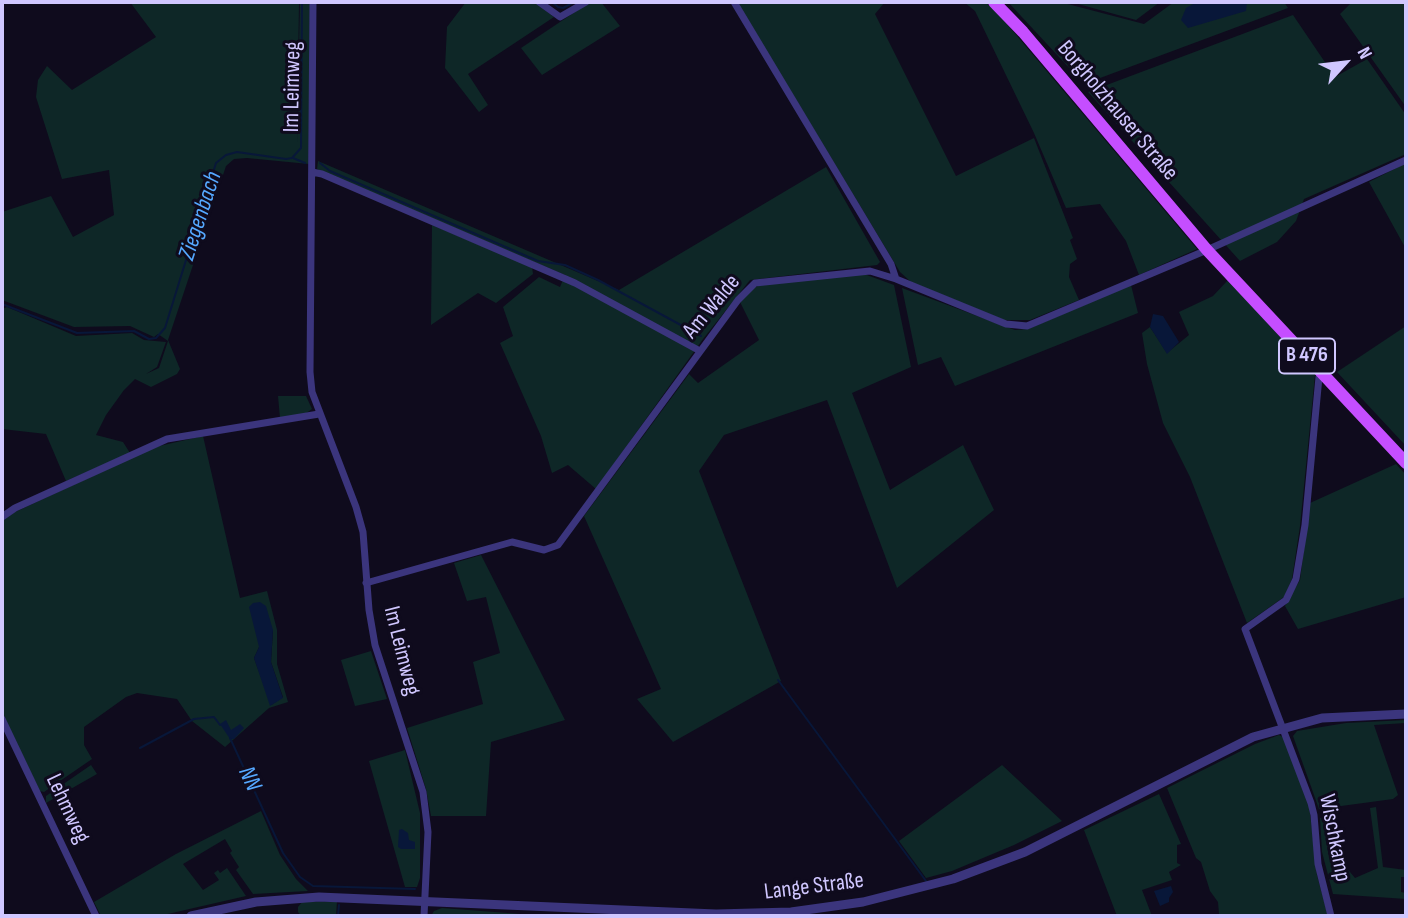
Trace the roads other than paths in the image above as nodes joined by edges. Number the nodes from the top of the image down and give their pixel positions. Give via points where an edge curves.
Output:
1 (313, 2) edge
2 (539, 2) edge
3 (586, 2) edge
4 (734, 2) edge
5 (994, 2) edge
6 (1406, 160) edge
7 (312, 172) junction
8 (1207, 250) junction
9 (896, 279) junction
10 (700, 351) junction
11 (1322, 373) junction
12 (319, 414) junction
13 (1406, 463) edge
14 (2, 517) edge
15 (366, 583) junction
16 (1406, 714) edge
17 (2, 719) edge
18 (1283, 727) junction
19 (425, 900) junction
20 (622, 913) edge
21 (96, 916) edge
22 (191, 916) edge
23 (424, 916) edge
24 (1331, 916) edge

1 - 7 street, Im Leimweg
2 - 3 street via 560,17
4 - 9 street
5 - 8 main road, Borgholzhauser Straße / B 476
6 - 8 street
7 - 10 street via 575,283
7 - 12 street, Im Leimweg via 310,372
8 - 9 street, Am Walde via 1027,326 1006,324
8 - 11 main road, Borgholzhauser Straße / B 476
9 - 10 street, Am Walde via 870,271 755,284
10 - 15 street, Am Walde via 558,545 544,551 512,542
11 - 13 main road, Borgholzhauser Straße / B 476
11 - 18 street, Wischkamp via 1296,579 1286,600 1245,629
12 - 14 street via 167,439
12 - 15 street, Im Leimweg via 356,506 363,532
15 - 19 street, Im Leimweg via 375,645 423,792 428,832
16 - 18 street, Lange Straße via 1322,718
17 - 21 street, Lehmweg
18 - 20 street, Lange Straße via 1219,753 1025,852 894,896 763,913
18 - 24 street, Wischkamp via 1314,814 1318,864
19 - 20 street, Lange Straße
19 - 22 street, Lange Straße via 298,898
19 - 23 street, Im Leimweg

